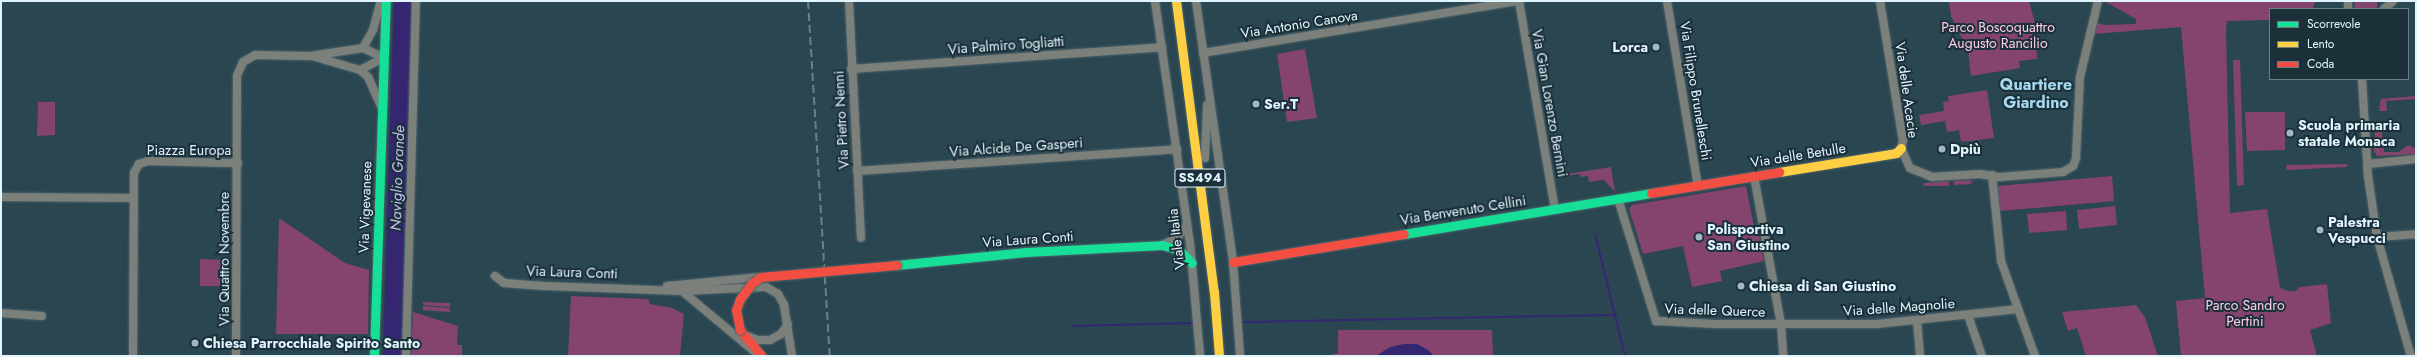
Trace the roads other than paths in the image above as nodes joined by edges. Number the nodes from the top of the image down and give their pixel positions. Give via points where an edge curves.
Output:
1 (381, 1) edge
2 (386, 1) edge
3 (416, 1) edge
4 (849, 1) edge
5 (1155, 1) edge
6 (1176, 1) edge
7 (1185, 1) edge
8 (1196, 1) edge
9 (1519, 1) edge
10 (1668, 1) edge
11 (1880, 1) edge
12 (2098, 1) edge
13 (2393, 1) edge
14 (2384, 8) edge
15 (1162, 47) junction
16 (363, 48) junction
17 (1203, 53) junction
18 (310, 56) junction
19 (384, 58) junction
20 (851, 69) junction
21 (360, 70) junction
22 (2362, 80) edge
23 (1209, 93) junction
24 (383, 109) junction
25 (1901, 148) junction
26 (1178, 149) junction
27 (1205, 158) junction
28 (2416, 159) edge
29 (238, 163) junction
30 (2368, 164) junction
31 (857, 171) junction
32 (1992, 175) junction
33 (1754, 176) junction
34 (1698, 186) junction
35 (1, 197) edge
36 (133, 198) junction
37 (1618, 199) junction
38 (1555, 210) junction
39 (1187, 224) junction
40 (2416, 234) edge
41 (2377, 237) junction
42 (861, 238) dead end
43 (1162, 245) junction
44 (1233, 262) junction
45 (1192, 263) junction
46 (495, 276) dead end
47 (761, 277) junction
48 (650, 289) junction
49 (682, 291) junction
50 (2018, 309) junction
51 (1, 313) edge
52 (1968, 315) junction
53 (42, 316) dead end
54 (1917, 321) junction
55 (788, 324) junction
56 (1781, 324) junction
57 (742, 332) junction
58 (133, 356) edge
59 (236, 356) edge
60 (374, 356) edge
61 (406, 356) edge
62 (761, 356) edge
63 (792, 356) edge
64 (1200, 356) edge
65 (1219, 356) edge
66 (1227, 356) edge
67 (1240, 356) edge
68 (1783, 356) edge
69 (1920, 356) edge
70 (1982, 356) edge
71 (2035, 356) edge
72 (2411, 356) edge

1 - 16 street via 373,30
2 - 19 street, Via Vigevanese
3 - 61 street
4 - 20 street, Via Pietro Nenni
5 - 15 street, Viale Italia
6 - 65 street, SS494 via 1214,292
7 - 27 street, SS494
8 - 17 street
9 - 17 street, Via Antonio Canova
9 - 38 street, Via Gian Lorenzo Bernini
10 - 34 street, Via Filippo Brunelleschi
11 - 25 street, Via delle Acacie via 1903,141
12 - 32 street via 2080,77 2076,158 2073,166 2062,172 2004,177
13 - 14 street
15 - 20 street, Via Palmiro Togliatti
15 - 26 street, Viale Italia
16 - 18 street, Piazza Europa
16 - 19 street
17 - 23 street
18 - 21 street, Piazza Europa
18 - 29 street, Piazza Europa via 255,55 243,62 237,76
19 - 21 street
19 - 24 street, Via Vigevanese
20 - 31 street, Via Pietro Nenni
21 - 24 street via 368,77
22 - 30 street
23 - 27 street
23 - 44 street
24 - 60 street, Via Vigevanese
25 - 32 street, Via delle Acacie via 1910,168 1921,174 1932,177
25 - 33 street, Via delle Betulle via 1896,153
26 - 31 street, Via Alcide De Gasperi
26 - 39 street, Viale Italia
27 - 66 street, SS494 via 1221,274
28 - 30 street
29 - 36 street, Piazza Europa via 148,161 139,164 134,173
29 - 59 street, Via Quattro Novembre
30 - 41 street
31 - 42 street, Via Pietro Nenni
32 - 50 street via 2001,261
33 - 34 street, Via delle Betulle
33 - 56 street
34 - 37 street, Via Benvenuto Cellini
35 - 36 street
36 - 58 street, Piazza Europa
37 - 38 street, Via Benvenuto Cellini
37 - 56 street, Via delle Querce via 1656,321
38 - 44 street, Via Benvenuto Cellini
39 - 43 street, Via Laura Conti via 1177,238
39 - 45 street, Viale Italia
40 - 41 street
41 - 72 street
43 - 45 street, Via Laura Conti via 1179,250
43 - 47 street, Via Laura Conti, bridge via 1026,252
44 - 67 street
45 - 64 street, Viale Italia
46 - 48 street, Via Laura Conti via 504,283
47 - 48 street
47 - 57 street, bridge via 752,283 740,299 736,310
48 - 49 street
49 - 55 street via 769,288 783,301
49 - 62 street via 741,343
50 - 52 street, Via delle Magnolie
50 - 71 street
51 - 53 street
52 - 54 street, Via delle Magnolie
52 - 70 street
54 - 56 street, Via delle Magnolie via 1877,324
54 - 69 street
55 - 57 street via 781,334 770,340 758,340
55 - 63 street
56 - 68 street
57 - 62 street

